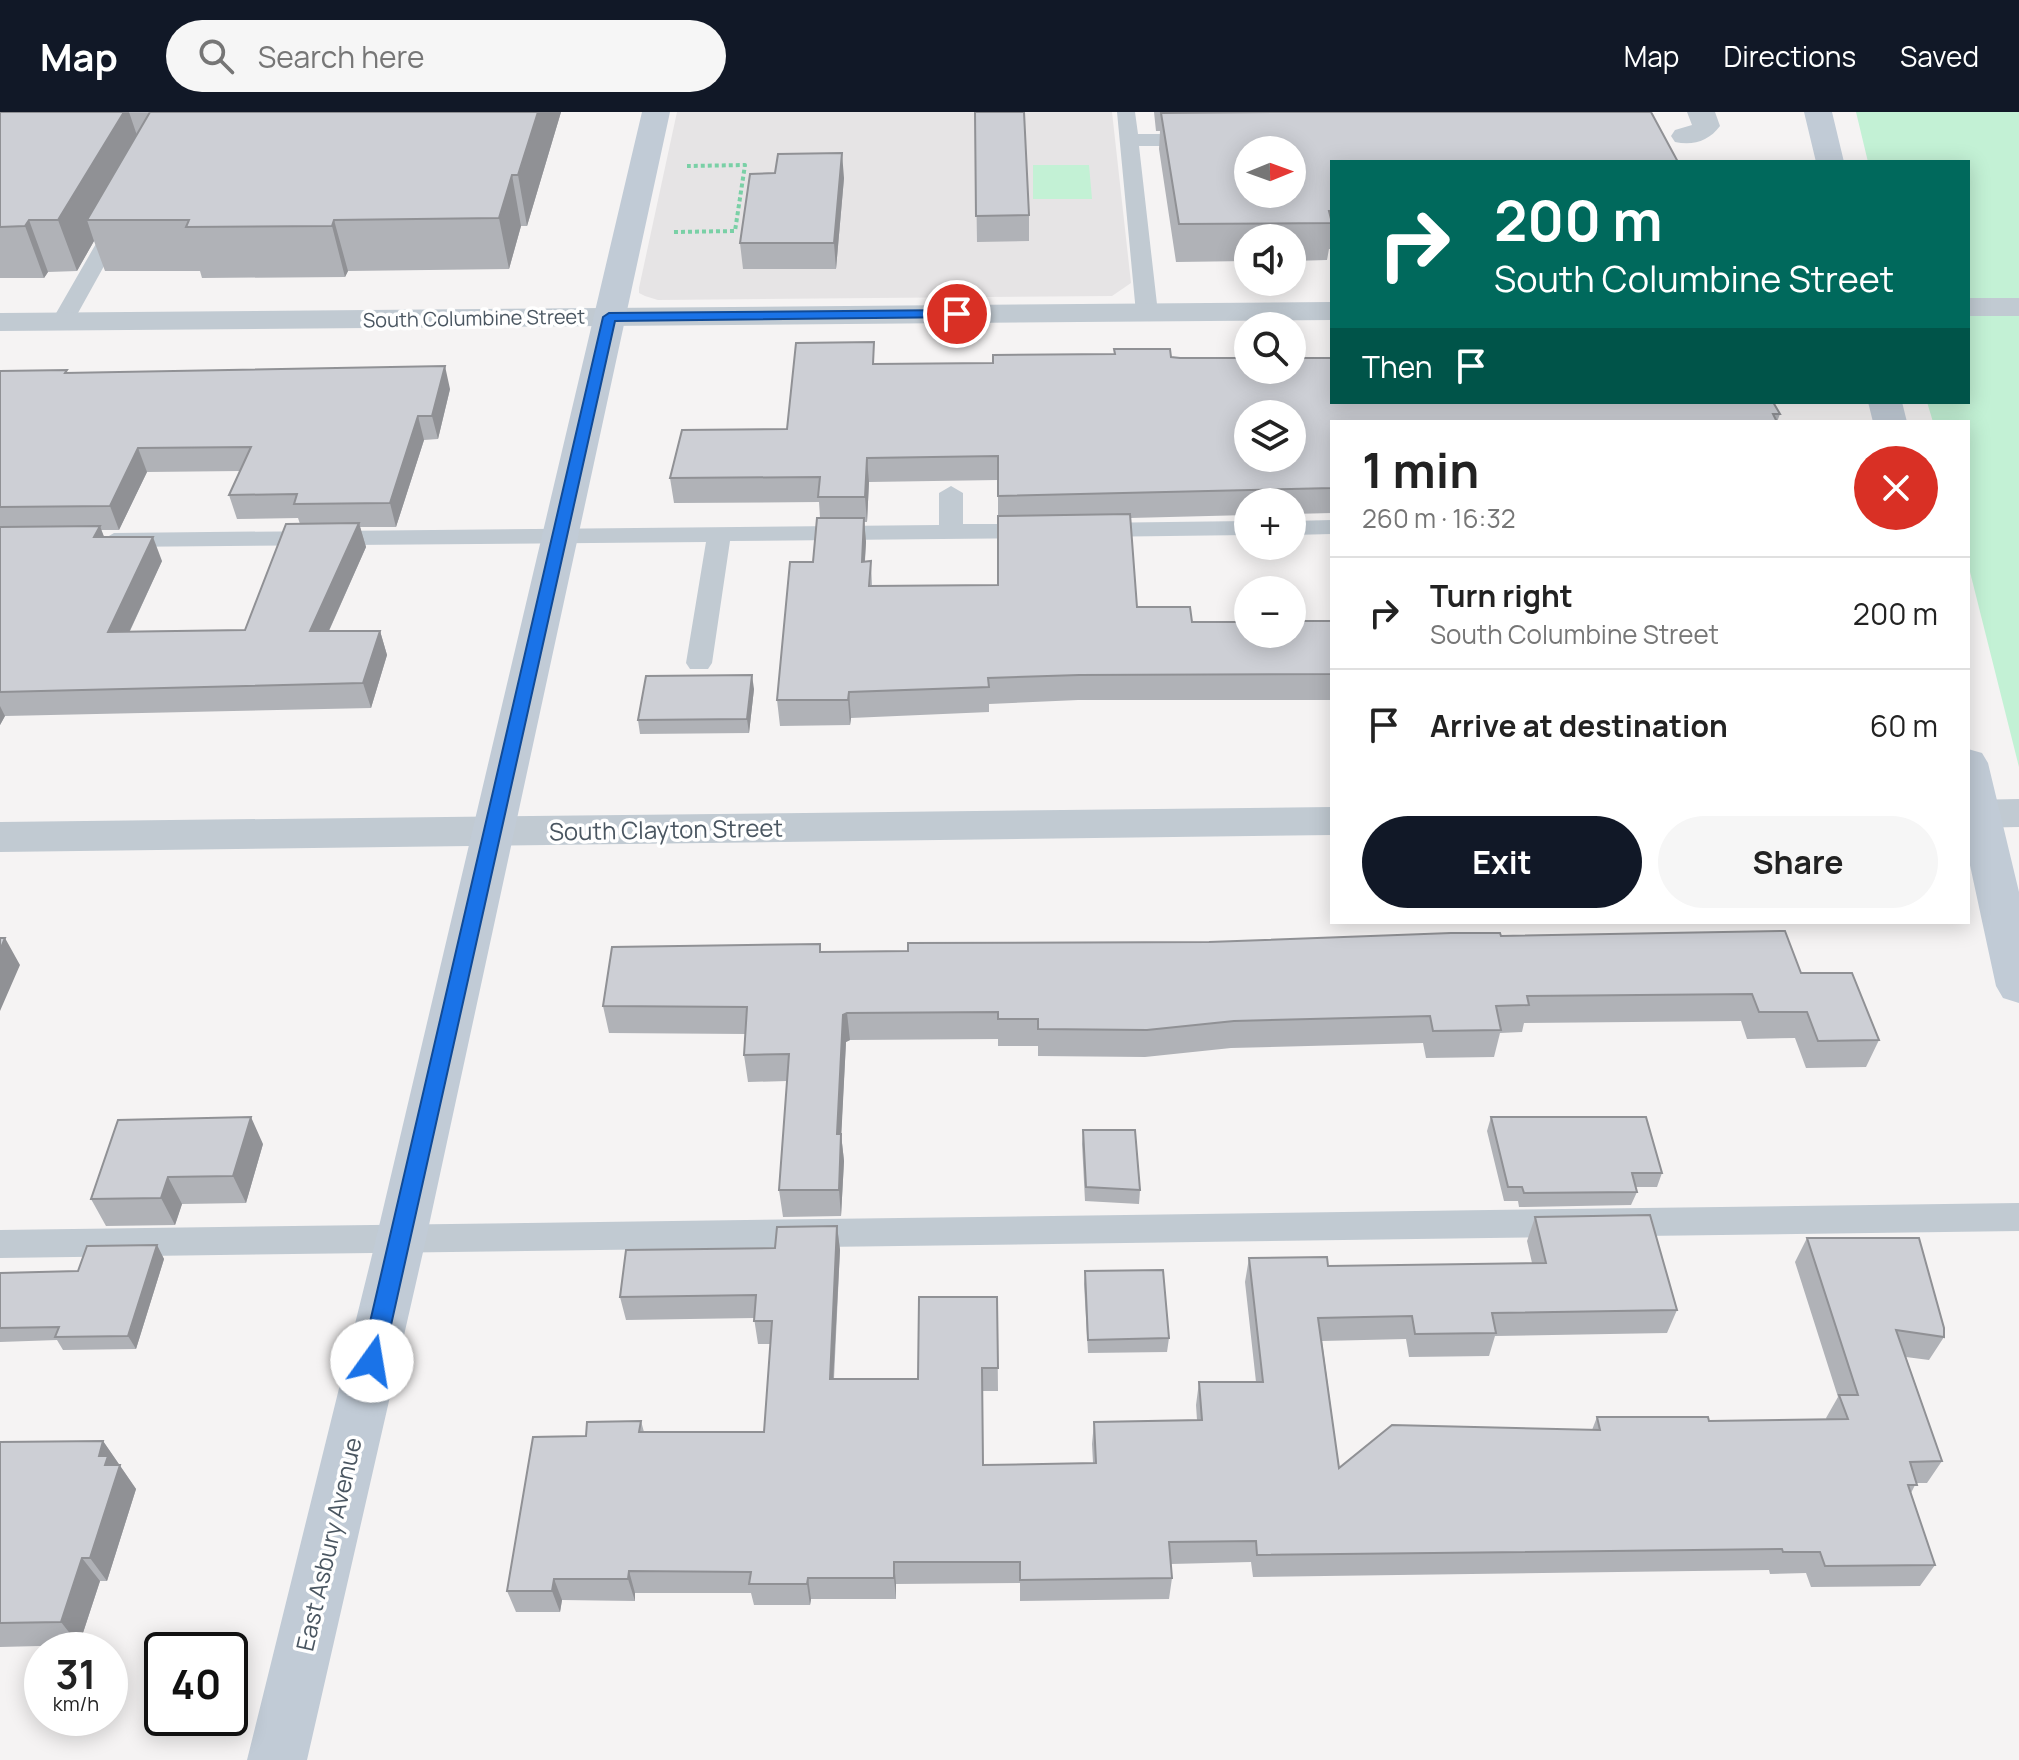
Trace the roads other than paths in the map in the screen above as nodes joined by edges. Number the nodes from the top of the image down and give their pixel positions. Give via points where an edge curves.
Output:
1 (656, 112) edge
2 (1126, 112) edge
3 (1701, 112) edge
4 (1818, 112) edge
5 (1674, 137) dead end
6 (1129, 140) junction
7 (1224, 140) edge
8 (1830, 160) edge
9 (132, 199) edge
10 (1970, 307) edge
11 (2019, 307) edge
12 (1330, 311) edge
13 (1147, 313) junction
14 (609, 317) junction
15 (0, 322) edge
16 (62, 322) junction
17 (951, 493) dead end
18 (1330, 527) edge
19 (1234, 528) edge
20 (1306, 528) edge
21 (951, 532) junction
22 (719, 534) junction
23 (560, 536) junction
24 (95, 540) edge
25 (699, 663) dead end
26 (1970, 768) edge
27 (1989, 813) edge
28 (1330, 821) edge
29 (491, 831) junction
30 (0, 837) edge
31 (2019, 986) edge
32 (2019, 1217) edge
33 (401, 1239) junction
34 (0, 1244) edge
35 (277, 1760) edge

1 - 14 street, East Asbury Avenue
2 - 6 lane
3 - 5 street via 1706,126 1699,133
4 - 8 street
6 - 7 lane
6 - 13 lane
9 - 16 lane
10 - 11 street
12 - 13 street, South Columbine Street
13 - 14 street, South Columbine Street
14 - 16 street, South Columbine Street
14 - 23 street, East Asbury Avenue
15 - 16 street, South Columbine Street
17 - 21 lane
18 - 20 lane
19 - 21 lane
21 - 22 lane
22 - 23 lane
22 - 25 lane
23 - 24 lane
23 - 29 street, East Asbury Avenue
26 - 27 street
27 - 31 street
28 - 29 street, South Clayton Street
29 - 30 street, South Clayton Street
29 - 33 street, East Asbury Avenue
32 - 33 lane
33 - 34 lane
33 - 35 street, East Asbury Avenue

